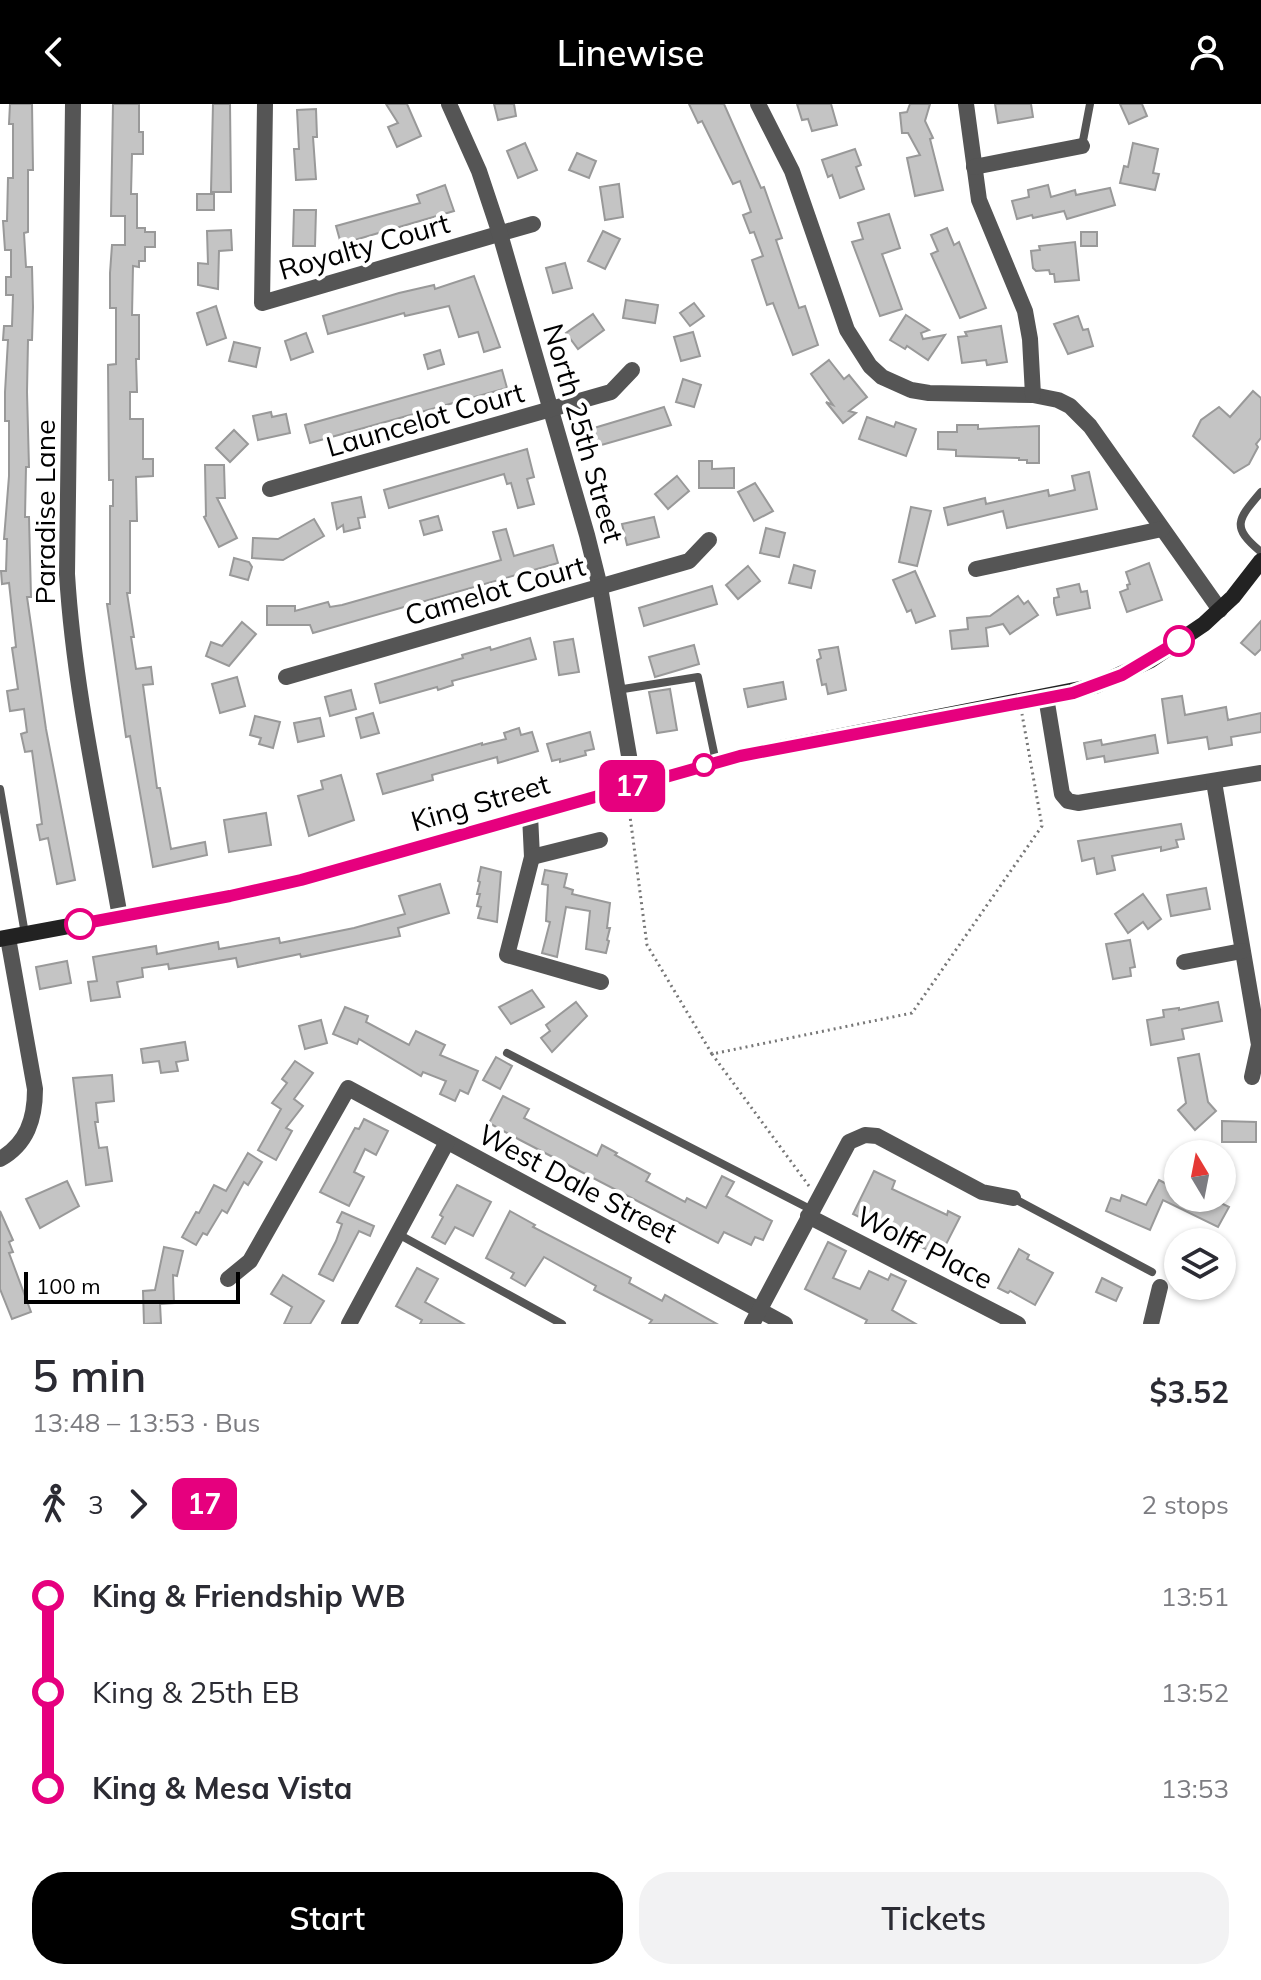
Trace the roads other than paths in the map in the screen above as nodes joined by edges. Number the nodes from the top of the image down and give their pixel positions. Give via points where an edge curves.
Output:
1 (73, 104) edge
2 (265, 104) edge
3 (449, 104) edge
4 (758, 104) edge
5 (966, 104) edge
6 (1090, 104) edge
7 (1082, 146) joint
8 (974, 167) junction
9 (533, 224) dead end
10 (500, 234) junction
11 (632, 370) dead end
12 (1033, 395) junction
13 (550, 411) junction
14 (270, 489) dead end
15 (1261, 492) edge
16 (1162, 529) junction
17 (709, 540) dead end
18 (1261, 552) edge
19 (1261, 561) edge
20 (976, 569) dead end
21 (600, 587) junction
22 (1220, 610) junction
23 (286, 677) dead end
24 (617, 690) junction
25 (1046, 697) junction
26 (716, 762) junction
27 (1261, 773) edge
28 (1214, 782) junction
29 (630, 786) junction
30 (0, 789) edge
31 (530, 815) junction
32 (600, 840) dead end
33 (532, 857) junction
34 (120, 917) junction
35 (26, 935) junction
36 (4, 938) edge
37 (1242, 951) junction
38 (1184, 962) dead end
39 (601, 982) dead end
40 (507, 1053) dead end
41 (1252, 1077) dead end
42 (447, 1142) junction
43 (0, 1159) edge
44 (1013, 1198) joint
45 (813, 1208) junction
46 (397, 1234) junction
47 (228, 1279) dead end
48 (1156, 1279) joint
49 (755, 1317) edge
50 (349, 1324) edge
51 (562, 1324) edge
52 (785, 1324) edge
53 (1018, 1324) edge
54 (1151, 1324) edge

1 - 34 street, Paradise Lane via 67,574 77,672
2 - 10 street, Royalty Court via 262,303
3 - 10 street, North 25th Street
4 - 12 street via 792,171 847,330 870,366 911,390
5 - 8 street
6 - 7 lane
7 - 8 street
8 - 12 street via 979,200 1025,311
9 - 10 street, Royalty Court
10 - 13 street, North 25th Street
11 - 13 street, Launcelot Court via 611,392
12 - 16 street via 1058,400 1080,415
13 - 14 street, Launcelot Court
13 - 21 street, North 25th Street
15 - 18 lane via 1243,516 1240,530
16 - 20 street
16 - 22 street
17 - 21 street, Camelot Court via 689,561
19 - 22 street, King Street
21 - 23 street, Camelot Court
21 - 24 street, North 25th Street
22 - 25 street, King Street via 1122,675
24 - 26 lane via 698,677
24 - 29 street, North 25th Street
25 - 26 street, King Street
25 - 28 street via 1062,794 1068,801
26 - 29 street, King Street
27 - 28 street
28 - 37 street
29 - 31 street, King Street
30 - 35 lane
31 - 33 street
31 - 34 street, King Street via 301,880
32 - 33 street
33 - 39 street via 507,955
34 - 35 street, King Street
35 - 36 street, King Street
36 - 43 street via 35,1106 27,1134
37 - 38 street
37 - 41 street via 1259,1045
40 - 45 lane
42 - 46 street
42 - 47 street, West Dale Street via 348,1088 250,1261
42 - 49 street, West Dale Street
44 - 45 street via 982,1192 877,1136 865,1135 849,1142
44 - 48 lane
45 - 49 street
45 - 53 street, Wolff Place
46 - 50 street
46 - 51 lane
48 - 54 street
49 - 52 street, West Dale Street

